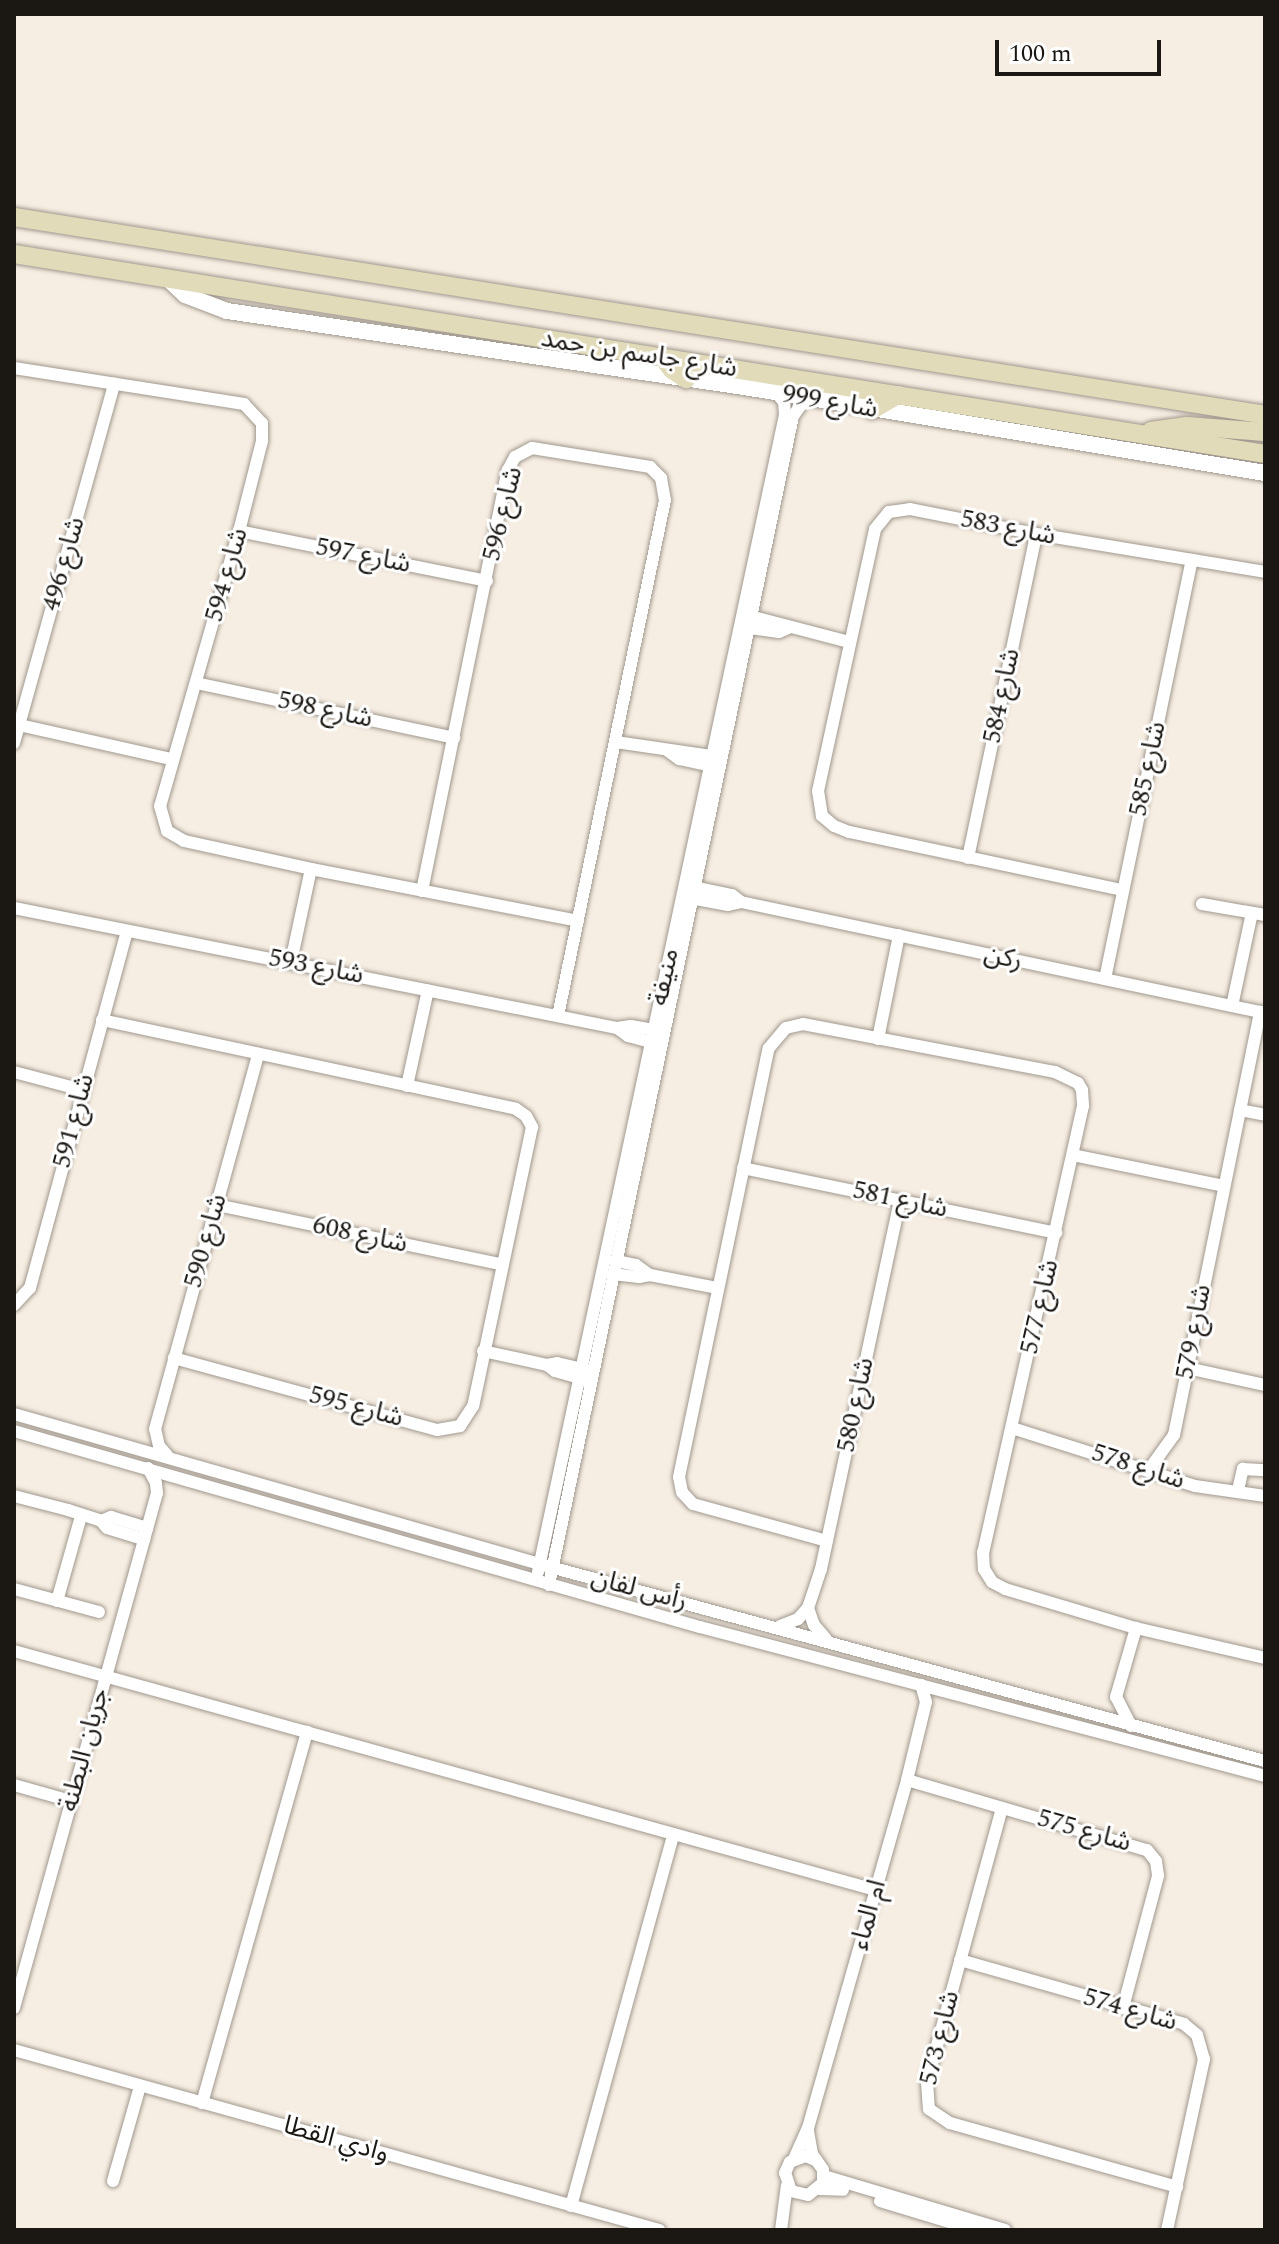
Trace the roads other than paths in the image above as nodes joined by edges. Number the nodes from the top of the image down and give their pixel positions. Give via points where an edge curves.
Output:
1 (14, 217) edge
2 (14, 254) edge
3 (167, 278) junction
4 (663, 358) junction
5 (14, 368) edge
6 (686, 379) junction
7 (114, 384) junction
8 (776, 392) junction
9 (898, 395) junction
10 (806, 398) junction
11 (872, 410) junction
12 (1265, 415) edge
13 (1265, 432) edge
14 (1140, 434) junction
15 (1265, 454) edge
16 (1265, 473) edge
17 (239, 531) junction
18 (1036, 534) junction
19 (1192, 560) junction
20 (1265, 572) edge
21 (487, 581) junction
22 (746, 621) junction
23 (849, 642) junction
24 (196, 683) junction
25 (19, 725) junction
26 (454, 738) junction
27 (616, 742) junction
28 (14, 743) edge
29 (171, 759) junction
30 (717, 762) junction
31 (968, 858) junction
32 (311, 869) junction
33 (1122, 890) junction
34 (422, 891) junction
35 (689, 892) junction
36 (1202, 904) dead end
37 (14, 908) edge
38 (1259, 914) edge
39 (578, 921) junction
40 (127, 931) junction
41 (899, 935) junction
42 (291, 962) junction
43 (1105, 979) junction
44 (428, 990) junction
45 (1232, 1006) junction
46 (1263, 1012) edge
47 (558, 1016) junction
48 (102, 1020) junction
49 (657, 1038) junction
50 (878, 1039) junction
51 (258, 1054) junction
52 (14, 1072) edge
53 (407, 1086) junction
54 (82, 1090) junction
55 (1240, 1110) junction
56 (1265, 1115) edge
57 (1073, 1155) junction
58 (743, 1168) junction
59 (1224, 1186) junction
60 (900, 1200) junction
61 (217, 1205) junction
62 (1056, 1233) junction
63 (503, 1265) junction
64 (614, 1268) junction
65 (717, 1288) junction
66 (14, 1305) edge
67 (483, 1351) junction
68 (174, 1358) junction
69 (1187, 1368) junction
70 (587, 1375) junction
71 (1265, 1385) edge
72 (14, 1414) edge
73 (1012, 1428) junction
74 (155, 1429) junction
75 (14, 1431) edge
76 (126, 1444) junction
77 (167, 1455) junction
78 (148, 1468) junction
79 (213, 1469) junction
80 (1265, 1470) edge
81 (1148, 1471) junction
82 (175, 1476) junction
83 (209, 1485) junction
84 (1238, 1490) junction
85 (157, 1493) junction
86 (14, 1496) edge
87 (1265, 1496) edge
88 (81, 1516) junction
89 (146, 1534) junction
90 (827, 1541) junction
91 (540, 1564) junction
92 (554, 1568) junction
93 (535, 1581) junction
94 (549, 1585) junction
95 (14, 1589) edge
96 (57, 1601) junction
97 (808, 1608) junction
98 (99, 1612) dead end
99 (779, 1627) junction
100 (1136, 1628) junction
101 (827, 1640) junction
102 (14, 1651) edge
103 (1265, 1658) edge
104 (105, 1676) junction
105 (921, 1685) junction
106 (946, 1692) junction
107 (1116, 1697) junction
108 (926, 1702) junction
109 (1085, 1713) junction
110 (1132, 1727) junction
111 (307, 1732) junction
112 (1265, 1761) edge
113 (1265, 1776) edge
114 (907, 1780) junction
115 (14, 1785) edge
116 (71, 1801) junction
117 (1002, 1808) junction
118 (673, 1835) junction
119 (876, 1890) junction
120 (960, 1960) junction
121 (14, 2008) edge
122 (1123, 2008) junction
123 (14, 2050) edge
124 (140, 2086) junction
125 (202, 2103) junction
126 (808, 2128) junction
127 (794, 2159) junction
128 (817, 2161) junction
129 (824, 2176) junction
130 (113, 2181) dead end
131 (787, 2185) junction
132 (1177, 2187) junction
133 (819, 2189) junction
134 (804, 2196) junction
135 (571, 2206) junction
136 (786, 2216) junction
137 (659, 2230) edge
138 (781, 2230) edge
139 (976, 2230) edge
140 (1005, 2230) edge
141 (1167, 2230) edge

1 - 12 main road, شارع جاسم بن حمد
2 - 3 main road, شارع جاسم بن حمد
3 - 4 main road, شارع جاسم بن حمد
3 - 6 street, شارع 999 via 185,295 227,311
4 - 6 main road
4 - 9 main road, شارع جاسم بن حمد
5 - 7 street, شارع 594
6 - 8 street, شارع 999
7 - 17 street, شارع 594 via 244,404 258,415 262,441
7 - 25 street, شارع 496
8 - 10 street, شارع 999
8 - 22 street, منيفة via 785,415
9 - 11 main road
9 - 14 main road, شارع جاسم بن حمد
10 - 11 street, شارع 999
10 - 22 street, منيفة via 793,416
11 - 16 street, شارع 999
13 - 14 main road via 1187,426
14 - 15 main road, شارع جاسم بن حمد
17 - 21 street, شارع 597
17 - 24 street, شارع 594
18 - 19 street, شارع 583
18 - 23 street, شارع 583 via 910,509 889,512 875,529
18 - 31 street, شارع 584
19 - 20 street, شارع 583
19 - 33 street, شارع 585
21 - 26 street, شارع 596
21 - 27 street, شارع 596 via 508,470 521,452 532,448 567,453 644,465 657,472 665,500
22 - 23 street via 779,632 788,628
22 - 30 street, منيفة
23 - 31 street, شارع 583 via 818,791 822,816 841,830
24 - 26 street, شارع 598
24 - 29 street, شارع 594
25 - 28 street, شارع 496
25 - 29 street
26 - 34 street, شارع 596
27 - 30 street via 668,751 676,758
27 - 39 street, شارع 596
29 - 32 street, شارع 594 via 160,813 172,835
30 - 35 street, منيفة
31 - 33 street, شارع 583
32 - 34 street, شارع 594
32 - 42 street
33 - 43 street, شارع 585
34 - 39 street, شارع 594
35 - 41 street, ركن via 728,905 741,902
35 - 49 street, منيفة
36 - 38 street
37 - 40 street, شارع 593
38 - 45 street
39 - 47 street, شارع 596
40 - 42 street, شارع 593
40 - 48 street, شارع 591
41 - 43 street, ركن
41 - 50 street
42 - 44 street, شارع 593
43 - 45 street, ركن
44 - 47 street, شارع 593
44 - 53 street
45 - 46 street, ركن
46 - 55 street, شارع 579
47 - 49 street, شارع 593 via 617,1028 628,1036
48 - 51 street, شارع 595
48 - 54 street, شارع 591
49 - 64 street, منيفة
49 - 70 street, منيفة
50 - 57 street, شارع 577 via 1071,1078 1084,1098
50 - 58 street, شارع 577 via 803,1024 778,1034 769,1048
51 - 53 street, شارع 595
51 - 61 street, شارع 590
52 - 54 street
53 - 63 street, شارع 595 via 516,1109 530,1121 531,1139
54 - 66 street, شارع 591 via 30,1288
55 - 56 street
55 - 59 street, شارع 579
57 - 59 street
57 - 62 street, شارع 577
58 - 60 street, شارع 581
58 - 65 street, شارع 577
59 - 69 street, شارع 579
60 - 62 street, شارع 581
60 - 90 street, شارع 580
61 - 63 street, شارع 608
61 - 68 street, شارع 590
62 - 73 street, شارع 577
63 - 67 street, شارع 595
64 - 65 street via 639,1277
64 - 70 street, منيفة
65 - 90 street, شارع 577 via 679,1469 682,1492 693,1504
67 - 68 street, شارع 595 via 469,1417 443,1431
67 - 70 street
68 - 74 street, شارع 590
69 - 71 street
69 - 81 street, شارع 579 via 1174,1435
70 - 91 street, منيفة via 550,1507
70 - 92 street, منيفة
72 - 76 street, رأس لفان
73 - 81 street, شارع 578
73 - 100 street, شارع 577 via 983,1552 987,1576 1005,1589
74 - 76 street via 142,1441
74 - 77 street
75 - 78 street, رأس لفان
76 - 77 street, رأس لفان
77 - 79 street, رأس لفان
78 - 82 street, رأس لفان
78 - 85 street
79 - 83 street
79 - 91 street, رأس لفان
80 - 84 street via 1243,1469
81 - 84 street, شارع 578 via 1209,1489
82 - 83 street, رأس لفان
82 - 85 street
83 - 93 street, رأس لفان
84 - 87 street, شارع 578
85 - 89 street, جريان البطنة
86 - 88 street
88 - 89 street via 101,1521 111,1517
88 - 96 street
89 - 104 street, جريان البطنة
90 - 97 street, شارع 580
91 - 92 street, رأس لفان
91 - 93 street, منيفة
92 - 94 street, منيفة
92 - 99 street, رأس لفان
93 - 94 street, رأس لفان
94 - 105 street, رأس لفان
95 - 96 street
96 - 98 street
97 - 99 street
97 - 101 street
99 - 101 street, رأس لفان
100 - 103 street, شارع 577
100 - 107 street
101 - 109 street, رأس لفان
102 - 104 street
104 - 111 street
104 - 116 street, جريان البطنة
105 - 106 street, رأس لفان
105 - 108 street
106 - 108 street
106 - 113 street, رأس لفان
107 - 109 street
107 - 110 street
108 - 114 street, ام الماء
109 - 110 street, رأس لفان
110 - 112 street, رأس لفان
111 - 118 street
111 - 125 street
114 - 117 street, شارع 575
114 - 119 street, ام الماء
115 - 116 street
116 - 121 street, جريان البطنة
117 - 120 street, شارع 573
117 - 122 street, شارع 575 via 1141,1846 1156,1861 1158,1876
118 - 119 street
118 - 135 street
119 - 126 street, ام الماء
120 - 122 street, شارع 574
120 - 132 street, شارع 573 via 925,2092 934,2116
122 - 132 street, شارع 574 via 1184,2024 1204,2051
123 - 124 street, وادي القطا
124 - 125 street, وادي القطا
124 - 130 street
125 - 135 street, وادي القطا
126 - 127 street, ام الماء
126 - 128 street
127 - 128 street via 806,2156
127 - 131 street via 785,2173
128 - 129 street
129 - 133 street
129 - 140 street
131 - 134 street
131 - 136 street
132 - 141 street, شارع 574
133 - 134 street
133 - 139 street via 844,2190
134 - 136 street
135 - 137 street, وادي القطا
136 - 138 street

